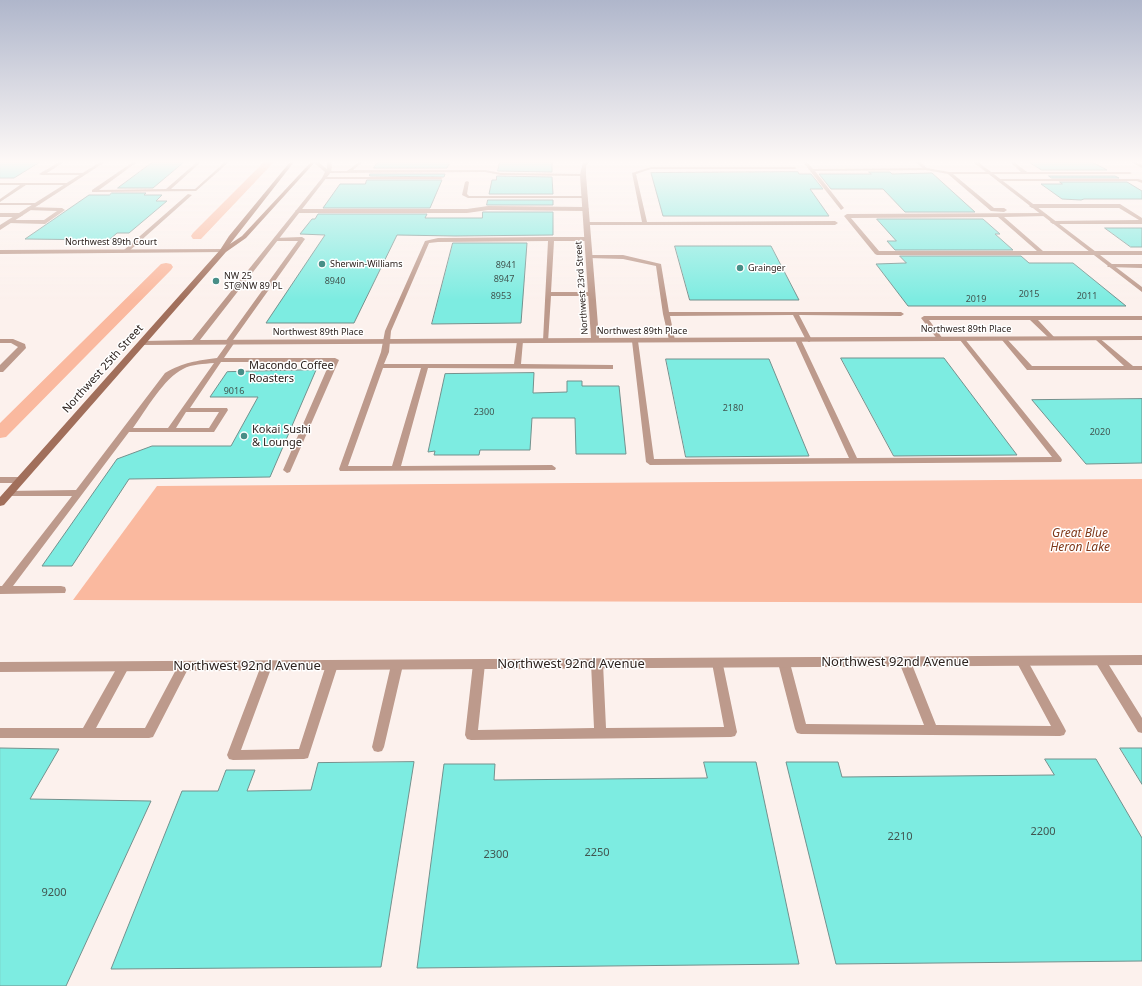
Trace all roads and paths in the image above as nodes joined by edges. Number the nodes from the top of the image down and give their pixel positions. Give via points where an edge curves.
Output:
1 (175, 208) edge
2 (255, 208) edge
3 (271, 208) edge
4 (300, 208) edge
5 (488, 208) edge
6 (489, 208) edge
7 (642, 208) edge
8 (991, 208) edge
9 (1035, 208) edge
10 (1123, 208) edge
11 (29, 209) joint
12 (586, 209) joint
13 (1038, 210) junction
14 (298, 211) junction
15 (0, 215) edge
16 (20, 215) junction
17 (999, 215) junction
18 (1044, 215) junction
19 (1142, 221) edge
20 (10, 222) junction
21 (1053, 222) junction
22 (836, 223) dead end
23 (587, 224) junction
24 (645, 224) junction
25 (0, 228) edge
26 (276, 239) junction
27 (551, 239) junction
28 (588, 239) junction
29 (126, 251) junction
30 (223, 251) junction
31 (0, 252) edge
32 (1042, 253) junction
33 (1142, 253) edge
34 (1094, 254) junction
35 (590, 257) junction
36 (1110, 266) junction
37 (1142, 266) edge
38 (1142, 290) edge
39 (548, 294) junction
40 (592, 294) junction
41 (796, 313) junction
42 (666, 314) junction
43 (901, 314) dead end
44 (1032, 318) junction
45 (1142, 318) edge
46 (1142, 338) edge
47 (940, 339) junction
48 (962, 339) junction
49 (1004, 339) junction
50 (1053, 339) junction
51 (1098, 339) junction
52 (672, 340) junction
53 (798, 340) junction
54 (808, 340) junction
55 (0, 341) edge
56 (520, 341) junction
57 (546, 341) junction
58 (595, 341) junction
59 (635, 341) junction
60 (143, 342) junction
61 (230, 342) junction
62 (386, 342) junction
63 (194, 343) junction
64 (220, 360) junction
65 (380, 366) junction
66 (425, 366) junction
67 (517, 366) junction
68 (610, 366) dead end
69 (1131, 368) junction
70 (1142, 368) edge
71 (0, 370) edge
72 (184, 410) junction
73 (127, 430) junction
74 (170, 430) junction
75 (854, 461) junction
76 (552, 468) dead end
77 (396, 469) junction
78 (287, 470) dead end
79 (0, 480) edge
80 (20, 480) junction
81 (9, 493) junction
82 (79, 493) junction
83 (0, 503) edge
84 (2, 590) edge
85 (61, 590) dead end
86 (1100, 660) junction
87 (1142, 660) edge
88 (1022, 661) junction
89 (905, 662) junction
90 (718, 663) junction
91 (784, 663) junction
92 (479, 664) junction
93 (597, 664) junction
94 (332, 665) junction
95 (397, 665) junction
96 (266, 666) junction
97 (0, 667) edge
98 (123, 667) junction
99 (182, 667) junction
100 (1142, 728) edge
101 (932, 730) junction
102 (0, 733) edge
103 (600, 733) junction
104 (86, 734) junction
105 (378, 748) dead end

1 - 29 lane
2 - 30 main road, Northwest 25th Street
3 - 30 main road, Northwest 25th Street via 244,237
4 - 14 street
5 - 14 lane via 467,211
6 - 12 lane
7 - 24 lane
8 - 13 lane
9 - 13 street
10 - 19 lane
11 - 16 street
11 - 20 lane via 62,210 45,222
12 - 23 street, Northwest 23rd Street
13 - 18 street
14 - 26 street
15 - 16 lane
16 - 20 street
17 - 18 lane
17 - 32 lane
17 - 32 lane via 847,216 877,253
18 - 21 street
19 - 21 lane
20 - 25 street
21 - 34 street
22 - 24 lane
23 - 24 lane
23 - 28 street, Northwest 23rd Street
26 - 61 lane via 302,239
26 - 63 street
27 - 28 lane
27 - 39 lane
27 - 62 lane via 427,242 388,331
28 - 35 street, Northwest 23rd Street
29 - 30 street, Northwest 89th Court
29 - 31 street, Northwest 89th Court
30 - 60 main road, Northwest 25th Street
32 - 34 lane
33 - 34 lane
34 - 36 street
35 - 40 street, Northwest 23rd Street
35 - 42 lane via 623,257 659,265
36 - 37 lane
36 - 38 street
39 - 40 lane
39 - 57 lane
40 - 58 street, Northwest 23rd Street
41 - 42 lane
41 - 43 lane
41 - 54 lane
42 - 52 lane
44 - 45 lane
44 - 47 lane via 924,318
44 - 50 lane
46 - 51 street, Northwest 89th Place
47 - 48 street, Northwest 89th Place
47 - 54 street, Northwest 89th Place
48 - 49 street, Northwest 89th Place
48 - 75 lane via 1058,460
49 - 50 street, Northwest 89th Place
49 - 69 lane via 1030,368
50 - 51 street, Northwest 89th Place
51 - 69 lane
52 - 53 street, Northwest 89th Place
52 - 59 street, Northwest 89th Place
53 - 54 street, Northwest 89th Place
53 - 75 lane
55 - 71 street via 16,342 22,348
56 - 57 street, Northwest 89th Place
56 - 62 street, Northwest 89th Place
56 - 67 lane
57 - 58 street, Northwest 89th Place
58 - 59 street, Northwest 89th Place
59 - 75 lane via 650,462
60 - 63 street, Northwest 89th Place
60 - 80 main road, Northwest 25th Street
61 - 62 street, Northwest 89th Place
61 - 63 street, Northwest 89th Place
61 - 64 lane
62 - 65 lane via 386,352
64 - 72 lane
64 - 73 lane via 190,364 168,375
64 - 78 lane via 335,360
65 - 66 lane
65 - 77 lane via 343,469
66 - 67 lane
66 - 77 lane
67 - 68 lane
69 - 70 lane
72 - 74 lane
72 - 74 lane via 224,410 211,430
73 - 74 lane
73 - 82 lane
76 - 77 lane
79 - 80 street
80 - 81 main road, Northwest 25th Street
81 - 82 lane
81 - 83 main road, Northwest 25th Street
82 - 84 lane
84 - 85 lane
86 - 87 street, Northwest 92nd Avenue
86 - 88 street, Northwest 92nd Avenue
86 - 100 lane
88 - 89 street, Northwest 92nd Avenue
88 - 101 lane via 1060,731
89 - 91 street, Northwest 92nd Avenue
89 - 101 lane
90 - 91 street, Northwest 92nd Avenue
90 - 93 street, Northwest 92nd Avenue
90 - 103 lane via 731,732
91 - 101 lane via 801,729
92 - 93 street, Northwest 92nd Avenue
92 - 95 street, Northwest 92nd Avenue
92 - 103 lane via 471,735
93 - 103 lane
94 - 95 street, Northwest 92nd Avenue
94 - 96 street, Northwest 92nd Avenue
94 - 96 lane via 304,754 234,755
95 - 105 lane
96 - 99 street, Northwest 92nd Avenue
97 - 98 street, Northwest 92nd Avenue
98 - 99 street, Northwest 92nd Avenue
98 - 104 lane
99 - 104 lane via 149,733
102 - 104 lane

